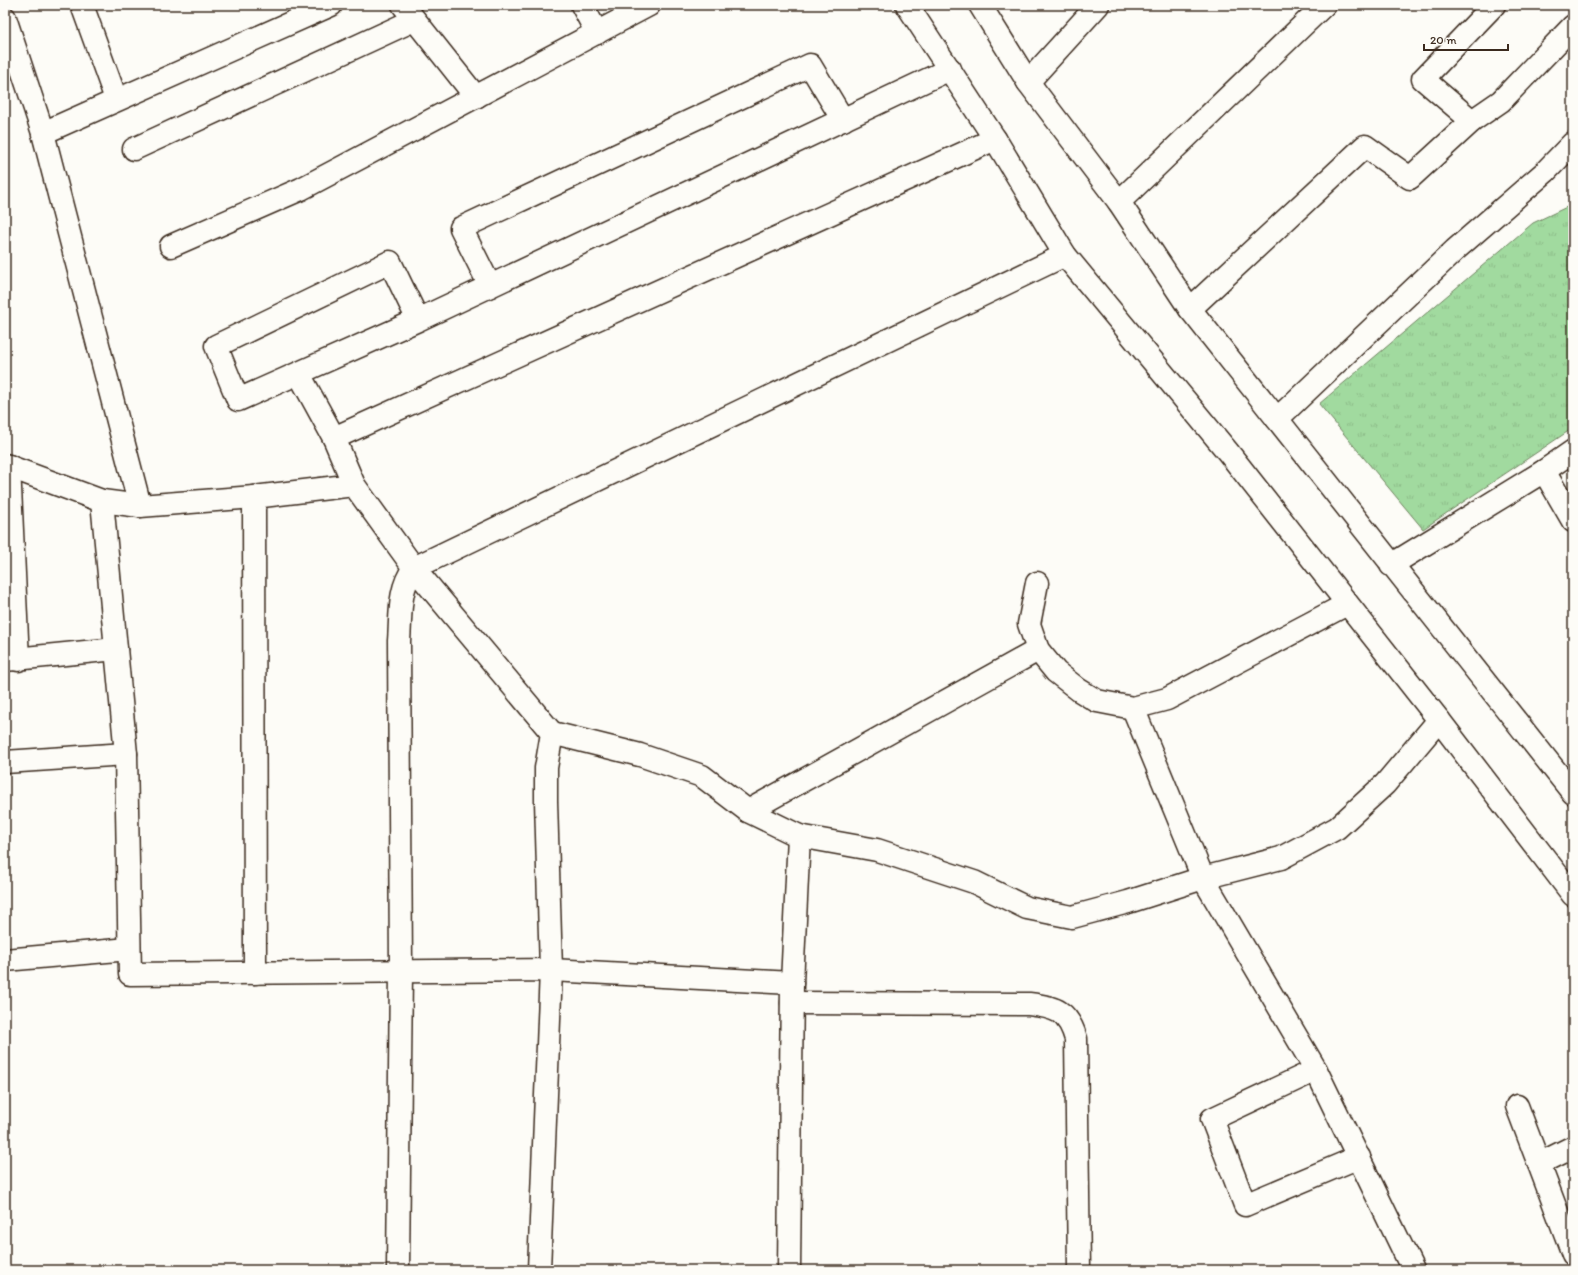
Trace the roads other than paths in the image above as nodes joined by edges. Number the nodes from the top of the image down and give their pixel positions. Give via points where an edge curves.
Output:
1 (82, 5) edge
2 (331, 5) edge
3 (582, 5) edge
4 (649, 5) edge
5 (907, 5) edge
6 (980, 5) edge
7 (1098, 5) edge
8 (1324, 5) edge
9 (1494, 5) edge
10 (409, 12) edge
11 (5, 18) edge
12 (1573, 26) edge
13 (597, 33) junction
14 (950, 68) junction
15 (1028, 82) junction
16 (476, 97) junction
17 (116, 99) junction
18 (842, 120) junction
19 (1472, 121) junction
20 (43, 133) junction
21 (995, 139) junction
22 (1573, 143) edge
23 (134, 150) dead end
24 (1119, 202) junction
25 (171, 246) dead end
26 (1065, 255) junction
27 (490, 286) junction
28 (1190, 309) junction
29 (418, 320) junction
30 (299, 374) junction
31 (1277, 418) junction
32 (334, 438) junction
33 (1573, 451) edge
34 (7, 466) edge
35 (1544, 471) junction
36 (354, 484) junction
37 (254, 497) junction
38 (102, 501) junction
39 (140, 506) junction
40 (1573, 521) edge
41 (1391, 565) junction
42 (414, 568) junction
43 (1036, 583) dead end
44 (1347, 604) junction
45 (116, 649) junction
46 (1038, 650) junction
47 (12, 660) edge
48 (1133, 708) junction
49 (1439, 720) junction
50 (552, 733) junction
51 (126, 754) junction
52 (5, 762) edge
53 (1573, 794) edge
54 (748, 811) junction
55 (799, 836) junction
56 (1203, 878) junction
57 (1573, 895) edge
58 (129, 949) junction
59 (5, 960) edge
60 (551, 970) junction
61 (401, 971) junction
62 (255, 974) junction
63 (792, 993) junction
64 (1316, 1070) junction
65 (1517, 1106) dead end
66 (1573, 1147) edge
67 (1358, 1157) junction
68 (1539, 1164) junction
69 (1573, 1254) edge
70 (398, 1270) edge
71 (539, 1270) edge
72 (789, 1270) edge
73 (1079, 1270) edge
74 (1413, 1270) edge

1 - 17 street
2 - 17 street
3 - 13 street
4 - 13 street
5 - 14 street
6 - 15 street
7 - 15 street
8 - 24 street
9 - 19 street via 1423,79
10 - 16 street
10 - 23 street
11 - 20 street
12 - 19 street via 1501,101
13 - 16 street
14 - 18 street
14 - 21 street
15 - 24 street
16 - 25 street via 301,189
17 - 20 street
18 - 27 street
18 - 27 street via 810,65 461,228
19 - 28 street via 1410,178 1364,146
20 - 39 street
21 - 26 street
21 - 32 street
22 - 31 street via 1545,172 1455,250
24 - 28 street
26 - 42 street
26 - 44 street via 1181,394
27 - 29 street
28 - 31 street
29 - 30 street
29 - 30 street via 390,262 216,346 238,400
30 - 32 street
31 - 41 street
32 - 36 street
33 - 35 street
34 - 38 street
34 - 47 street
35 - 40 street
35 - 41 street
36 - 37 street
36 - 42 street
37 - 39 street
37 - 62 street
38 - 39 street
38 - 45 street
41 - 53 street
42 - 50 street
42 - 61 street via 402,592 399,641
43 - 46 street via 1029,624
44 - 48 street via 1167,699
44 - 49 street
45 - 47 street
45 - 51 street
46 - 48 street via 1056,672 1097,701
46 - 54 street
48 - 56 street
49 - 56 street via 1385,784 1337,828 1281,858
49 - 57 street
50 - 54 street via 640,754 702,776
50 - 60 street via 546,768
51 - 52 street
51 - 58 street
54 - 55 street
55 - 56 street via 877,850 974,882 1027,908 1072,917
55 - 63 street
56 - 64 street
58 - 59 street
58 - 62 street via 130,974
60 - 61 street
60 - 63 street
60 - 71 street
61 - 62 street
61 - 70 street
63 - 72 street
63 - 73 street via 1029,1004 1050,1006 1063,1014 1072,1026 1076,1040
64 - 67 street
64 - 67 street via 1212,1118 1245,1205
65 - 68 street
66 - 68 street
67 - 74 street
68 - 69 street

